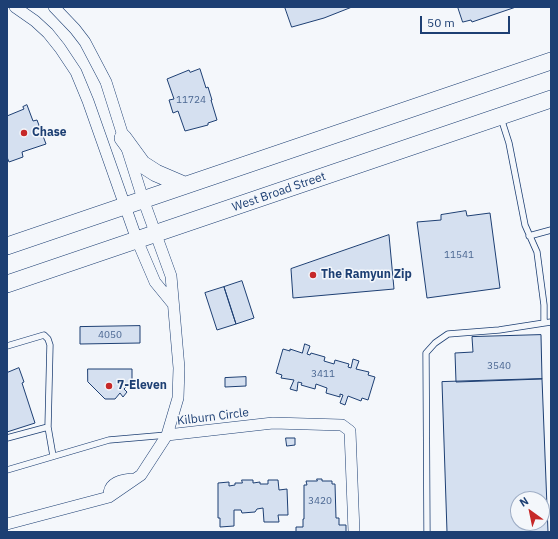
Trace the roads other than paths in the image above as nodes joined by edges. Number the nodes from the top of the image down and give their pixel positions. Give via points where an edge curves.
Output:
1 (15, 7) edge
2 (54, 7) edge
3 (551, 61) edge
4 (551, 99) edge
5 (500, 116) junction
6 (123, 138) junction
7 (184, 185) junction
8 (143, 199) junction
9 (125, 205) junction
10 (551, 230) edge
11 (156, 234) junction
12 (529, 236) junction
13 (137, 240) junction
14 (7, 246) edge
15 (7, 284) edge
16 (173, 304) junction
17 (551, 322) edge
18 (544, 323) junction
19 (7, 346) edge
20 (48, 427) junction
21 (167, 436) junction
22 (7, 438) edge
23 (53, 456) junction
24 (7, 470) edge
25 (7, 524) edge
26 (354, 532) edge
27 (427, 532) edge

1 - 9 street via 48,33 76,72
2 - 6 street via 75,28 93,54 106,82
3 - 7 main road
4 - 5 main road, West Broad Street
5 - 11 main road, West Broad Street
5 - 12 lane via 509,142 522,215
6 - 7 main road via 142,164
6 - 8 street
7 - 8 main road
8 - 9 main road
8 - 11 street
9 - 13 street
9 - 14 main road
10 - 12 lane
11 - 13 main road, West Broad Street
11 - 16 street via 171,276
12 - 18 lane via 536,252 544,305
13 - 15 main road, West Broad Street
13 - 16 street via 155,282
16 - 21 street via 179,383 178,398
17 - 18 lane
18 - 27 lane via 448,334 426,353
19 - 20 lane via 44,335 48,339
20 - 22 lane
20 - 23 lane
21 - 23 lane via 109,440
21 - 25 street, Kilburn Circle via 141,475 135,479 116,482 112,485 109,497
21 - 26 street, Kilburn Circle via 273,423 342,425 350,431
23 - 24 lane

